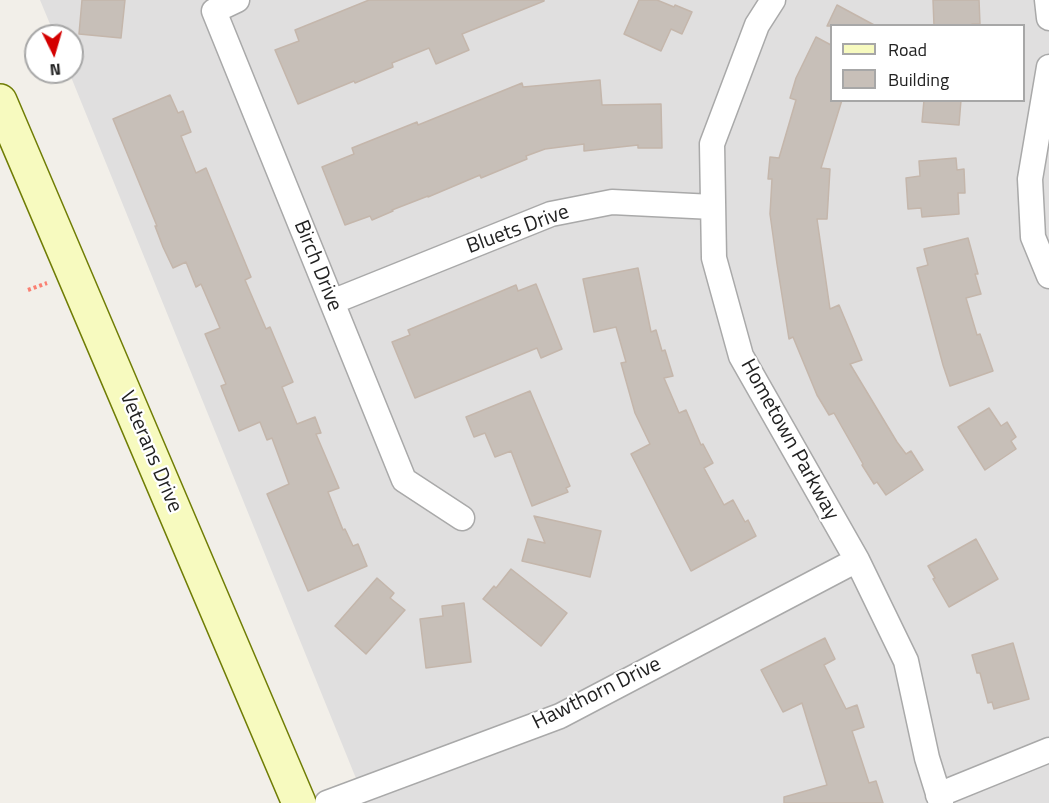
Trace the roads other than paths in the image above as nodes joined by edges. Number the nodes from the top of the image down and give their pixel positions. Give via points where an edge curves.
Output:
1 (237, 0) edge
2 (773, 0) edge
3 (1047, 0) edge
4 (1049, 18) edge
5 (1049, 67) edge
6 (0, 101) edge
7 (713, 207) junction
8 (1049, 276) edge
9 (332, 302) junction
10 (462, 518) dead end
11 (857, 560) junction
12 (1049, 750) edge
13 (939, 799) edge
14 (299, 803) edge
15 (327, 803) edge

1 - 9 street, Birch Drive via 214,11
2 - 7 street, Hometown Parkway via 757,25 712,144
3 - 4 street
5 - 8 street via 1030,179 1033,237
6 - 14 main road, Veterans Drive
7 - 9 street, Bluets Drive via 612,202 551,214
7 - 11 street, Hometown Parkway via 714,258 741,356
9 - 10 street, Birch Drive via 404,480
11 - 13 street, Hometown Parkway via 906,661
11 - 15 street, Hawthorn Drive via 560,716
12 - 13 street

